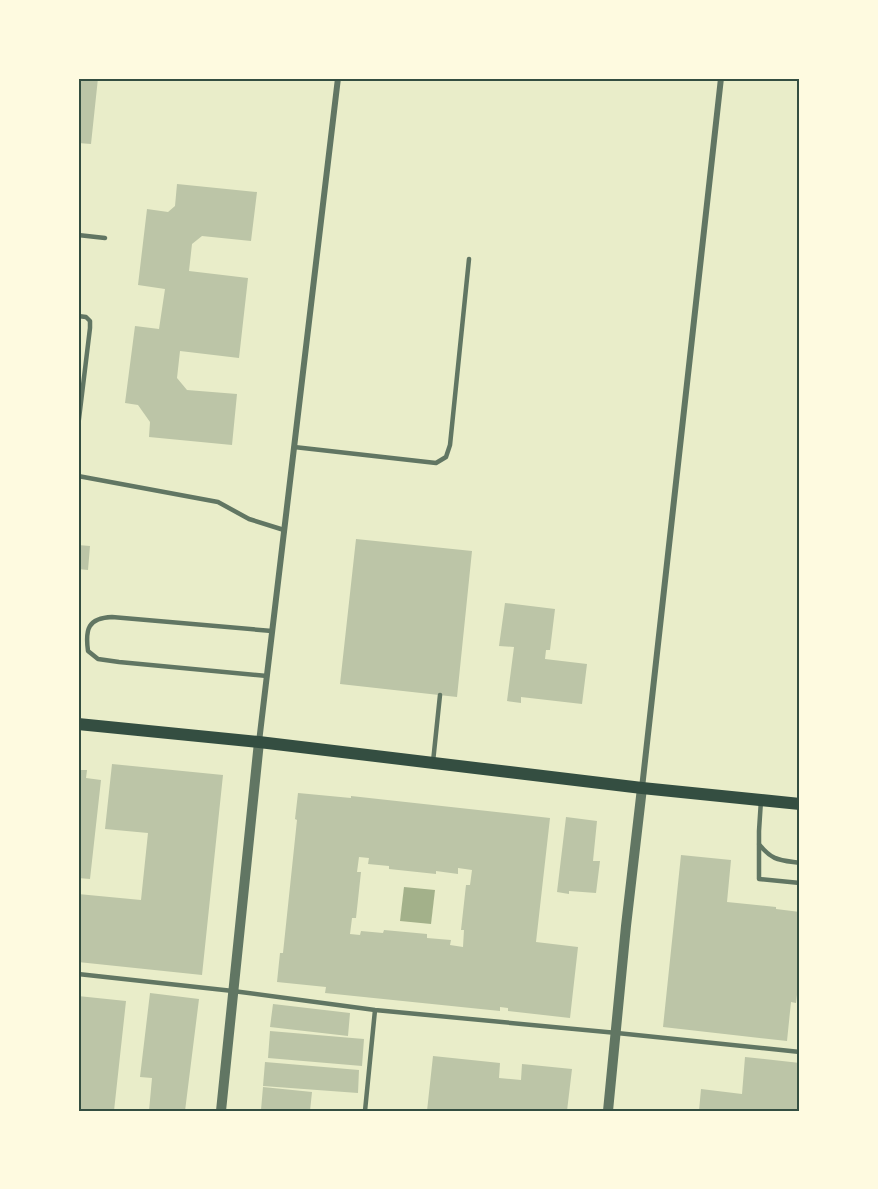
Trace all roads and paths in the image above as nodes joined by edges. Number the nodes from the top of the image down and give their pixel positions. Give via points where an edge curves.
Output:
1 (338, 78) edge
2 (721, 78) edge
3 (78, 235) edge
4 (105, 238) dead end
5 (469, 259) dead end
6 (78, 316) edge
7 (78, 427) edge
8 (294, 447) junction
9 (78, 476) edge
10 (284, 530) junction
11 (272, 631) junction
12 (267, 676) junction
13 (440, 695) dead end
14 (78, 724) edge
15 (259, 742) junction
16 (432, 762) junction
17 (642, 788) junction
18 (761, 800) junction
19 (800, 804) edge
20 (759, 844) junction
21 (800, 863) edge
22 (800, 883) edge
23 (78, 974) edge
24 (233, 991) junction
25 (375, 1010) junction
26 (616, 1033) junction
27 (800, 1052) edge
28 (221, 1111) edge
29 (365, 1111) edge
30 (608, 1111) edge

1 - 8 street
2 - 17 street
3 - 4 lane
5 - 8 lane via 446,457 436,463
6 - 7 lane via 90,321 90,328
8 - 10 street
9 - 10 lane via 218,502 249,519
10 - 11 street
11 - 12 street
11 - 12 lane via 112,616 100,617 86,636 88,651 98,659
12 - 15 street
13 - 16 lane
14 - 15 main road
15 - 16 main road
15 - 24 street
16 - 17 main road
17 - 18 main road
17 - 26 street
18 - 19 main road
18 - 20 lane
20 - 21 lane via 768,855
20 - 22 lane via 759,879
23 - 24 lane
24 - 25 lane
24 - 28 street
25 - 26 lane
25 - 29 lane
26 - 27 lane
26 - 30 street

